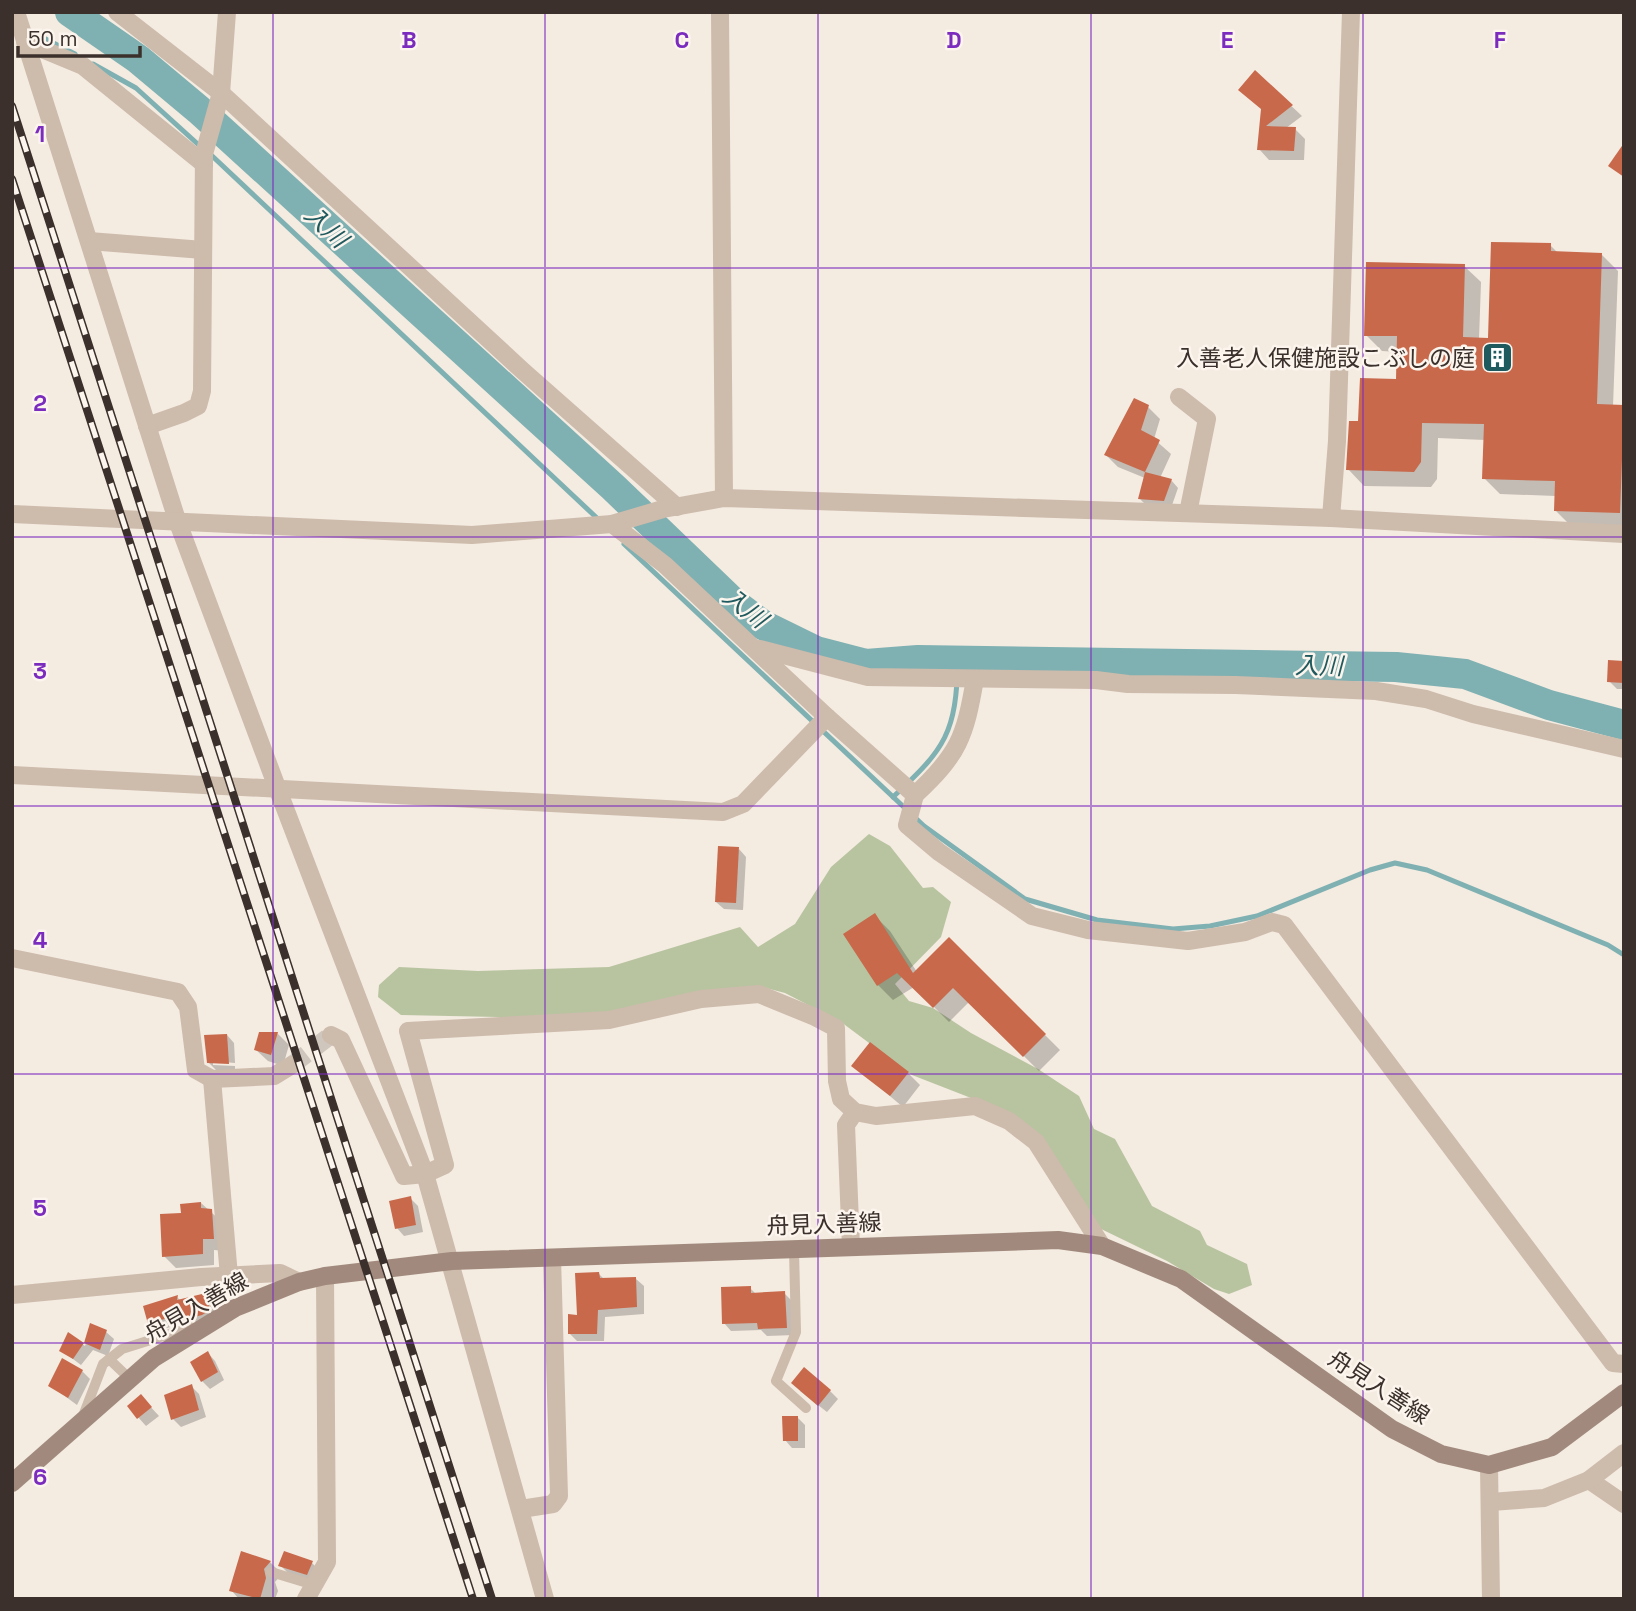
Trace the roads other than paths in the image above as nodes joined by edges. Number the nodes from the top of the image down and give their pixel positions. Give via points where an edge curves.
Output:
1 (16, 12) edge
2 (117, 12) edge
3 (227, 12) edge
4 (720, 12) edge
5 (1351, 12) edge
6 (25, 41) junction
7 (219, 100) junction
8 (204, 159) junction
9 (89, 241) junction
10 (203, 250) junction
11 (1179, 397) dead end
12 (147, 426) junction
13 (723, 498) junction
14 (670, 508) junction
15 (1188, 513) junction
16 (12, 514) edge
17 (1331, 518) junction
18 (177, 520) junction
19 (618, 522) junction
20 (1624, 534) edge
21 (757, 649) junction
22 (975, 679) junction
23 (827, 717) junction
24 (1624, 749) edge
25 (12, 775) edge
26 (278, 790) junction
27 (915, 794) junction
28 (12, 958) edge
29 (331, 1035) dead end
30 (292, 1065) tunnel mouth
31 (212, 1079) junction
32 (855, 1112) junction
33 (425, 1174) junction
34 (1102, 1246) junction
35 (852, 1247) junction
36 (794, 1250) junction
37 (552, 1258) junction
38 (452, 1261) junction
39 (229, 1276) junction
40 (325, 1276) junction
41 (299, 1282) junction
42 (12, 1295) edge
43 (214, 1321) junction
44 (109, 1359) junction
45 (1624, 1364) edge
46 (130, 1379) junction
47 (1624, 1393) edge
48 (806, 1408) dead end
49 (80, 1423) junction
50 (1624, 1452) edge
51 (1489, 1465) junction
52 (1589, 1480) junction
53 (12, 1483) edge
54 (1491, 1502) junction
55 (1624, 1504) edge
56 (521, 1508) junction
57 (271, 1572) dead end
58 (310, 1592) edge
59 (545, 1599) edge
60 (1491, 1599) edge

1 - 6 street
2 - 7 street
3 - 7 street
4 - 13 street
5 - 17 street
6 - 8 street via 83,66
6 - 9 street
7 - 8 street
7 - 14 street
8 - 10 street
9 - 10 street
9 - 12 street
10 - 12 street via 202,391 198,406
11 - 15 street via 1207,419
12 - 18 street
13 - 14 street
13 - 15 street
14 - 19 street
15 - 17 street
16 - 18 street
17 - 20 street
18 - 19 street via 472,535
18 - 26 street
19 - 21 street
21 - 22 street via 868,677
21 - 23 street
22 - 24 street via 1376,691 1426,699
22 - 27 street via 965,729 954,752
23 - 26 street via 743,804 723,812
23 - 27 street
25 - 26 street
26 - 33 street
27 - 45 street via 907,825 1032,916 1088,930 1188,941 1245,932 1272,922 1283,925 1613,1363
28 - 31 street via 178,992 188,1007 196,1070
29 - 33 street via 341,1040 404,1176
30 - 31 street via 274,1076
31 - 39 street
32 - 33 street via 841,1099 836,1028 759,994 701,999 609,1020 408,1031 445,1165
32 - 34 street via 876,1116 975,1106 1009,1121 1036,1142
32 - 35 street via 846,1125
33 - 38 street
34 - 35 main road, 舟見入善線 via 1058,1240
34 - 51 main road, 舟見入善線 via 1181,1279 1392,1429 1441,1454
35 - 36 main road, 舟見入善線
36 - 37 main road, 舟見入善線
36 - 48 lane via 796,1332 776,1381
37 - 38 main road, 舟見入善線
37 - 56 street via 559,1496 553,1504
38 - 40 main road, 舟見入善線
38 - 56 street
39 - 41 street via 280,1273
39 - 42 street
40 - 41 main road, 舟見入善線
40 - 58 street via 327,1562
41 - 43 main road, 舟見入善線
43 - 44 lane via 122,1349
43 - 46 main road, 舟見入善線 via 154,1358
44 - 46 lane
44 - 49 lane
46 - 49 main road, 舟見入善線
47 - 51 main road, 舟見入善線 via 1552,1447
49 - 53 main road, 舟見入善線
50 - 52 street
51 - 54 street
52 - 54 street via 1544,1498
52 - 55 street
54 - 60 street
56 - 59 street
57 - 58 lane

